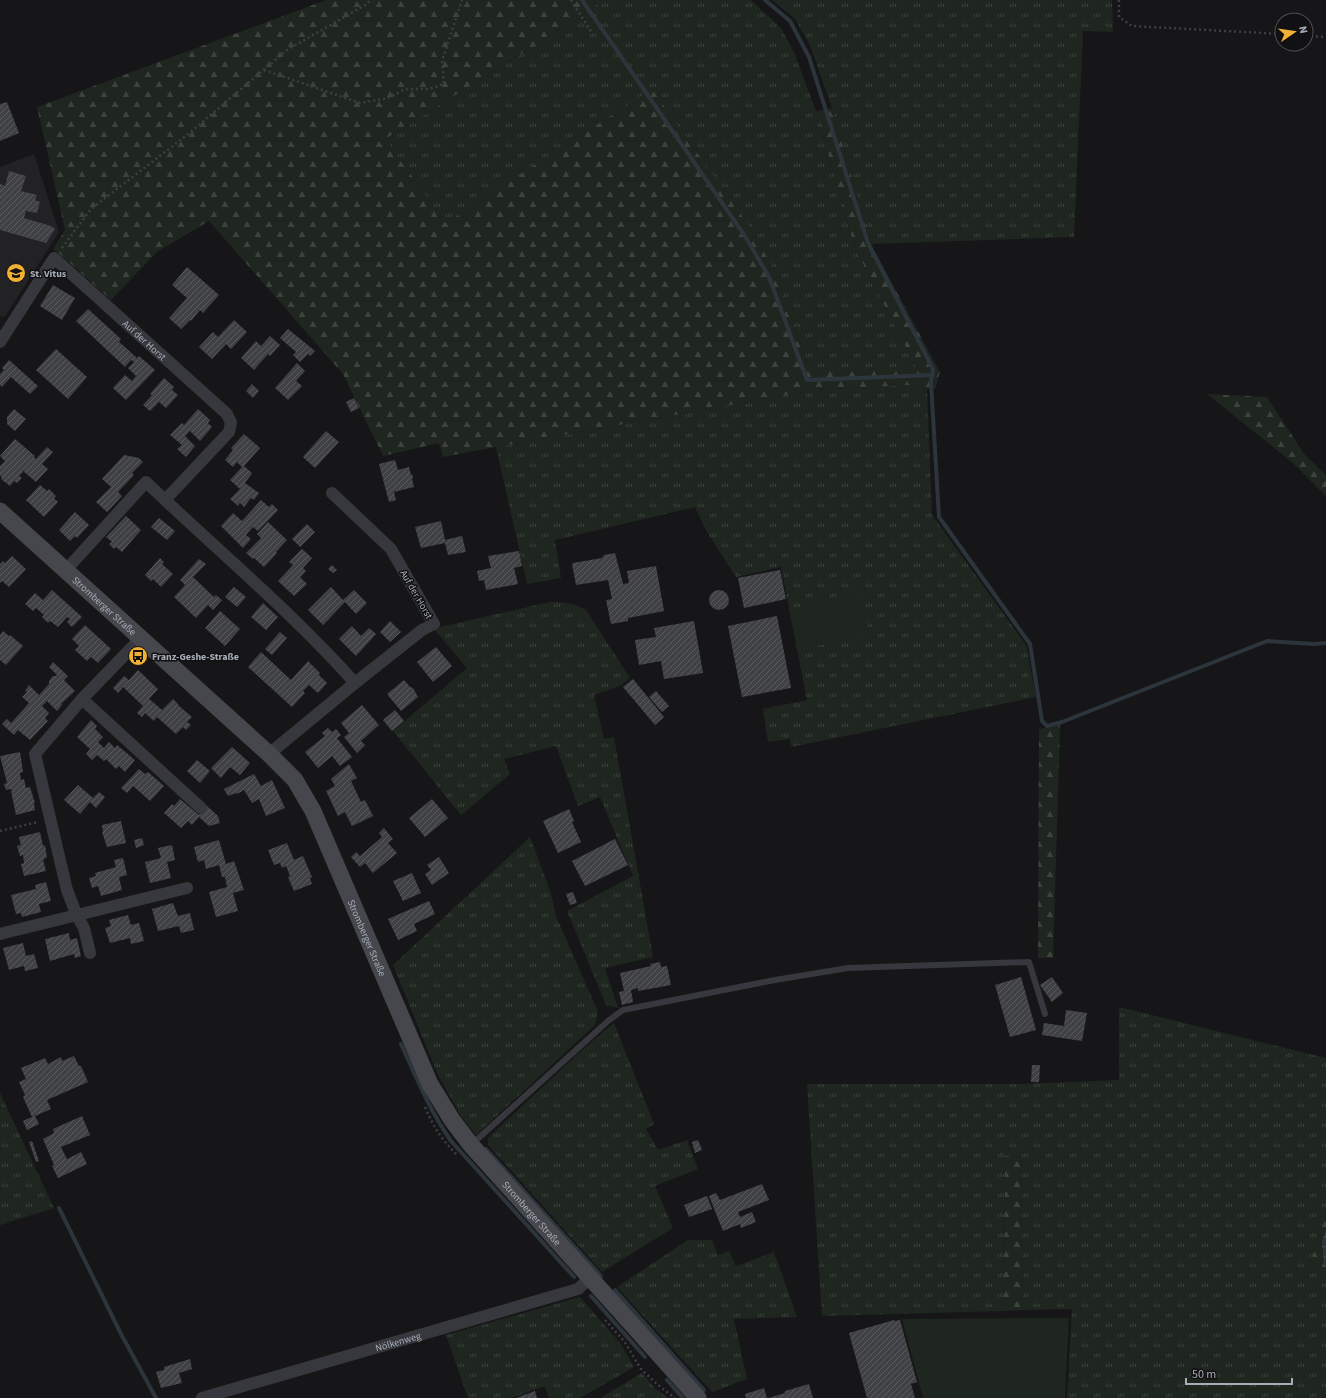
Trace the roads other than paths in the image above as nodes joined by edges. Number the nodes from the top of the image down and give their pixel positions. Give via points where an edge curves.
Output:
1 (2, 334) edge
2 (332, 493) dead end
3 (166, 500) junction
4 (0, 511) edge
5 (65, 571) junction
6 (140, 639) junction
7 (355, 683) junction
8 (82, 699) junction
9 (269, 754) junction
10 (201, 808) dead end
11 (187, 888) dead end
12 (77, 916) junction
13 (0, 934) edge
14 (90, 953) dead end
15 (1045, 1014) dead end
16 (471, 1145) junction
17 (590, 1278) junction
18 (202, 1398) edge
19 (698, 1398) edge

1 - 3 street, Auf der Horst via 54,258 227,414 231,423 229,432
2 - 7 street, Auf der Horst via 391,549 434,624 422,630
3 - 5 street via 146,482
3 - 7 street via 230,558
4 - 5 main road, Stromberger Straße
5 - 6 main road, Stromberger Straße
6 - 8 street
6 - 9 main road, Stromberger Straße
7 - 9 street, Auf der Horst
8 - 10 street
8 - 12 street via 35,754 67,890
9 - 16 main road, Stromberger Straße via 295,780 313,811 430,1084
11 - 12 street
12 - 13 street
12 - 14 street via 84,928
15 - 16 lane via 1029,962 848,968 623,1010
16 - 17 main road, Stromberger Straße
17 - 18 street, Nölkenweg via 578,1289
17 - 19 main road, Stromberger Straße

